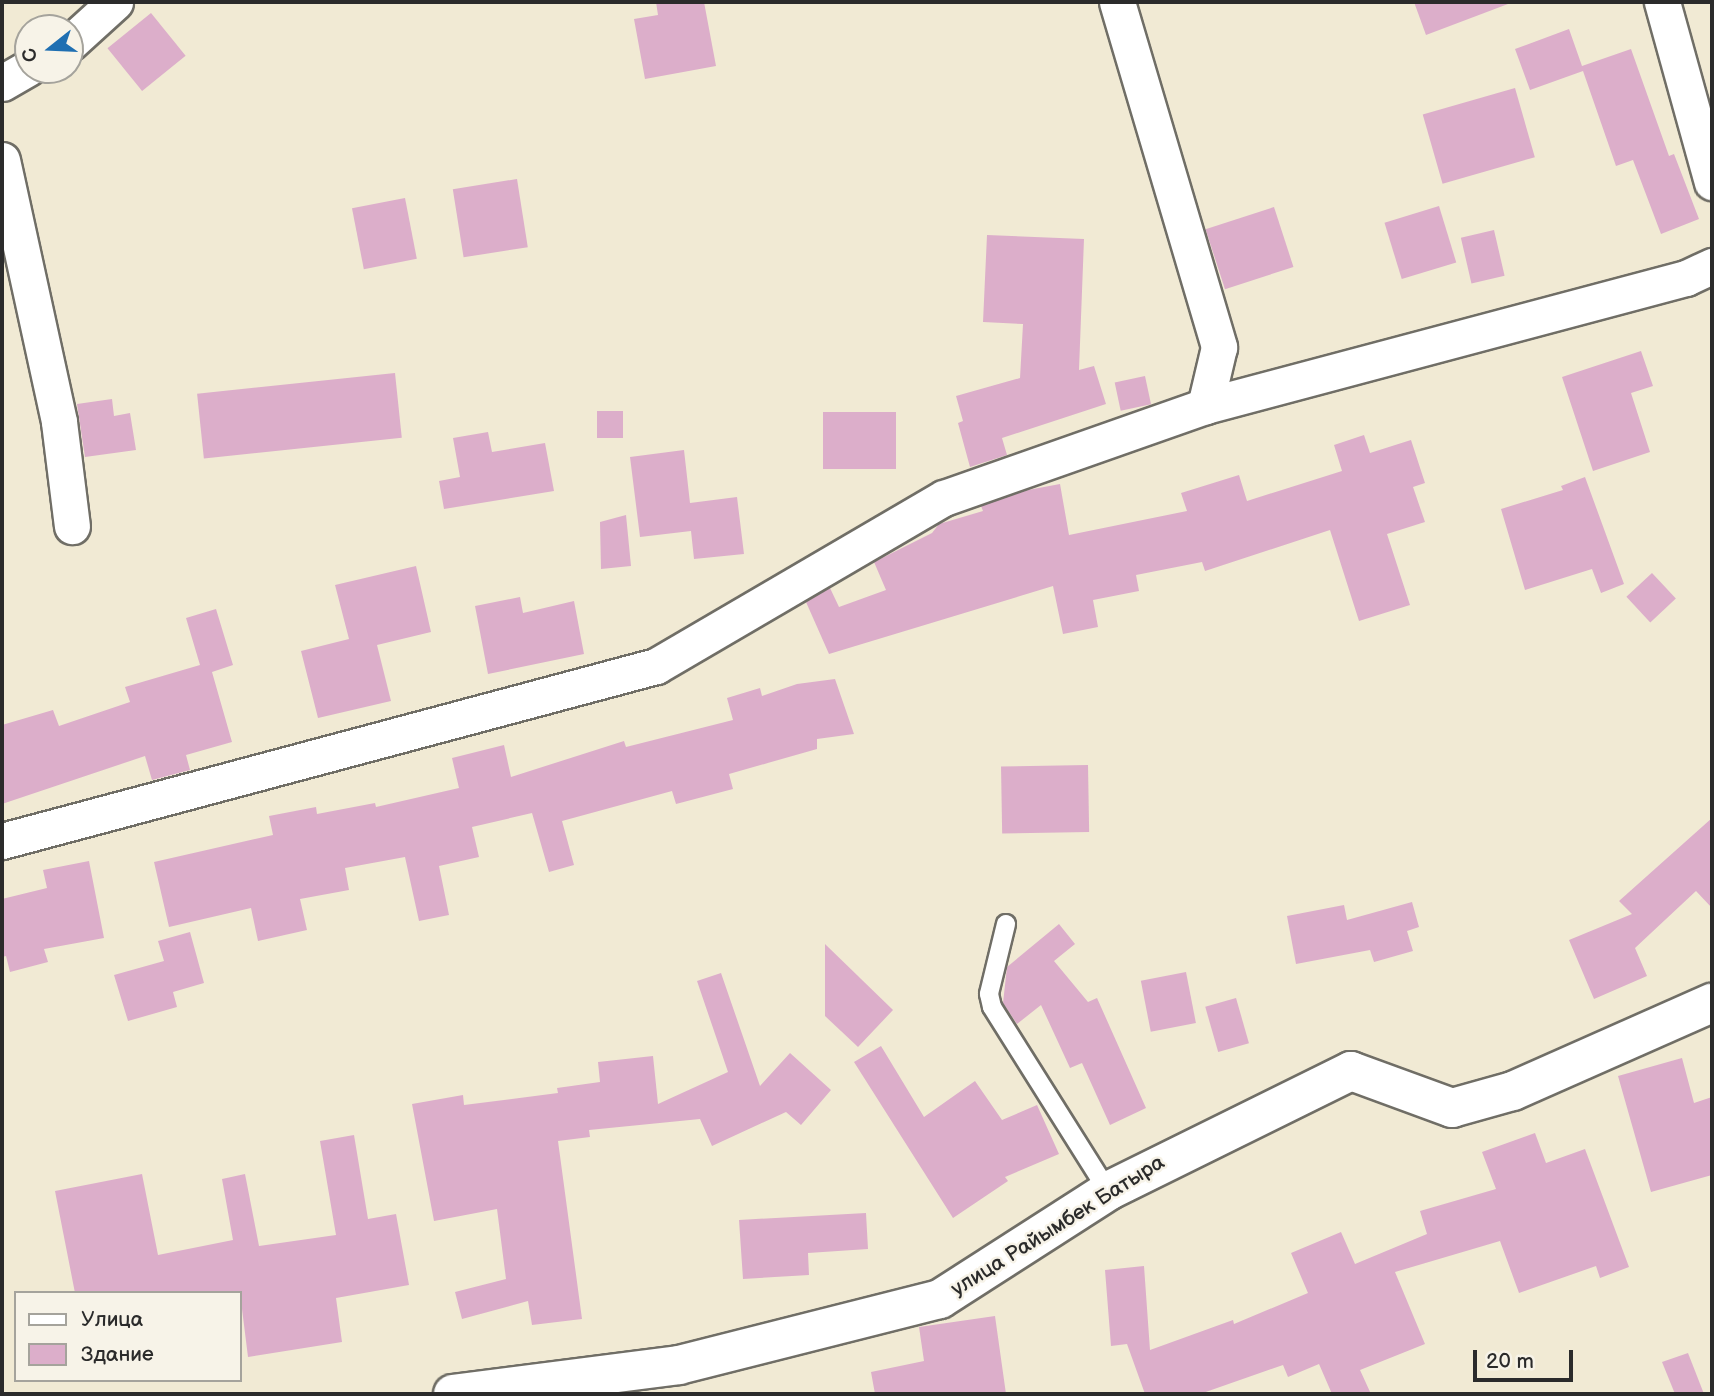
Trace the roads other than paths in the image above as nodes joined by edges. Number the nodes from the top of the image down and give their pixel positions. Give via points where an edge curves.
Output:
1 (115, 2) edge
2 (1117, 2) edge
3 (1662, 2) edge
4 (84, 30) edge
5 (2, 160) edge
6 (1712, 182) edge
7 (1712, 266) edge
8 (1205, 406) junction
9 (72, 526) dead end
10 (2, 841) edge
11 (1006, 924) dead end
12 (1712, 1003) edge
13 (1108, 1191) junction
14 (453, 1394) edge

1 - 4 street
2 - 8 street via 1219,347
3 - 6 street
5 - 9 street via 59,422
7 - 8 street via 1673,282
8 - 10 street via 944,498 656,666
11 - 13 lane via 989,994 992,1007
12 - 13 street, улица Райымбек Батыра via 1513,1091 1452,1108 1351,1071
13 - 14 street, улица Райымбек Батыра via 940,1299 680,1365

